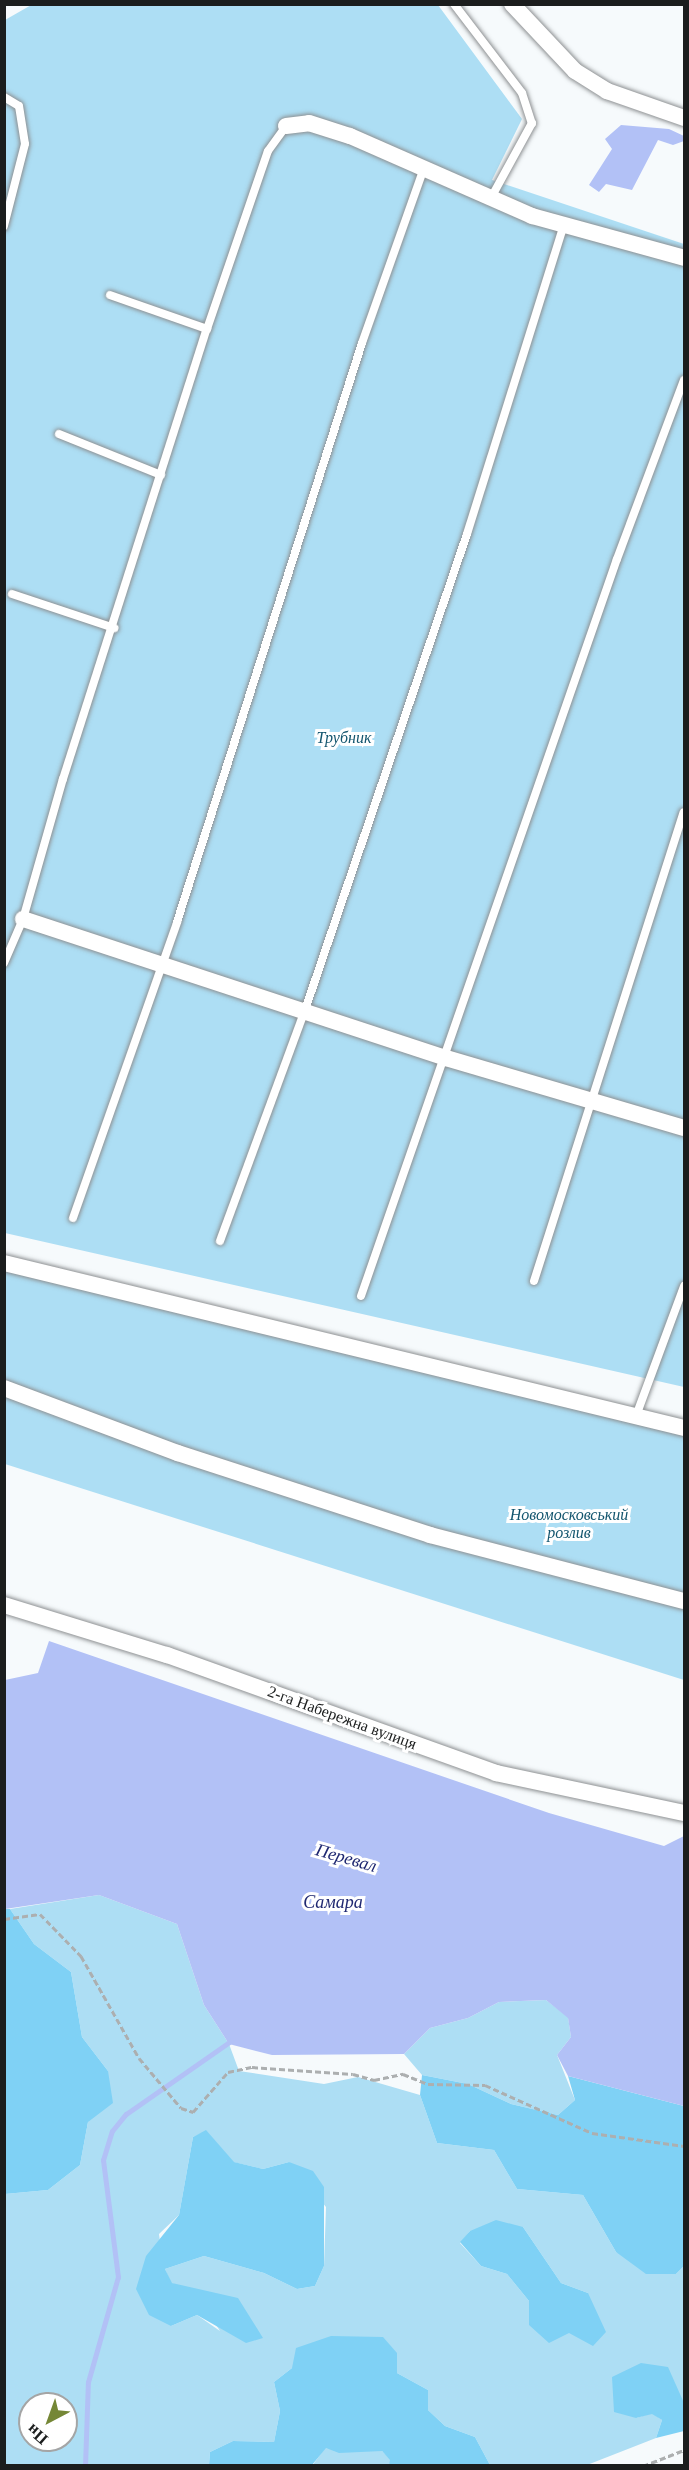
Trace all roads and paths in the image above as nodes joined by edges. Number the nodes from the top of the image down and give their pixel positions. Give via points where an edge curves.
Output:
1 (454, 4) edge
2 (512, 4) edge
3 (4, 97) edge
4 (684, 118) edge
5 (286, 126) joint
6 (424, 168) junction
7 (491, 198) junction
8 (564, 225) junction
9 (4, 226) edge
10 (684, 258) edge
11 (110, 295) dead end
12 (207, 329) junction
13 (684, 380) edge
14 (59, 434) dead end
15 (161, 475) junction
16 (12, 594) dead end
17 (114, 628) junction
18 (684, 812) edge
19 (23, 919) junction
20 (4, 963) edge
21 (158, 964) junction
22 (304, 1012) junction
23 (446, 1058) junction
24 (591, 1103) junction
25 (684, 1128) edge
26 (73, 1218) dead end
27 (220, 1241) dead end
28 (4, 1263) edge
29 (534, 1281) dead end
30 (684, 1286) edge
31 (361, 1296) dead end
32 (4, 1388) edge
33 (636, 1416) junction
34 (684, 1428) edge
35 (684, 1601) edge
36 (4, 1605) edge
37 (684, 1813) edge
38 (4, 1918) edge
39 (684, 2146) edge
40 (684, 2450) edge
41 (643, 2466) edge

1 - 7 lane via 522,93 532,123
2 - 4 street via 575,70 607,91
3 - 9 lane via 19,106 25,144
5 - 6 street via 309,123
5 - 12 lane via 268,151
6 - 7 street
6 - 21 lane via 362,343 177,922
7 - 8 street
8 - 10 street
8 - 22 lane via 467,534
11 - 12 lane
12 - 15 lane
13 - 23 lane
14 - 15 lane
15 - 17 lane
16 - 17 lane
17 - 19 lane via 49,825
18 - 24 lane
19 - 20 lane
19 - 21 street
21 - 22 street
21 - 26 lane
22 - 23 street
22 - 27 lane
23 - 24 street
23 - 31 lane
24 - 25 street
24 - 29 lane
28 - 33 street
30 - 33 lane
32 - 35 street via 178,1453 429,1535
33 - 34 street
36 - 37 street, 2-га Набережна вулиця via 167,1655 496,1773
38 - 39 path via 40,1914 81,1956 139,2058 181,2108 193,2112 228,2072 252,2067 353,2074 374,2080 404,2074 428,2084 485,2085 592,2133
40 - 41 path

